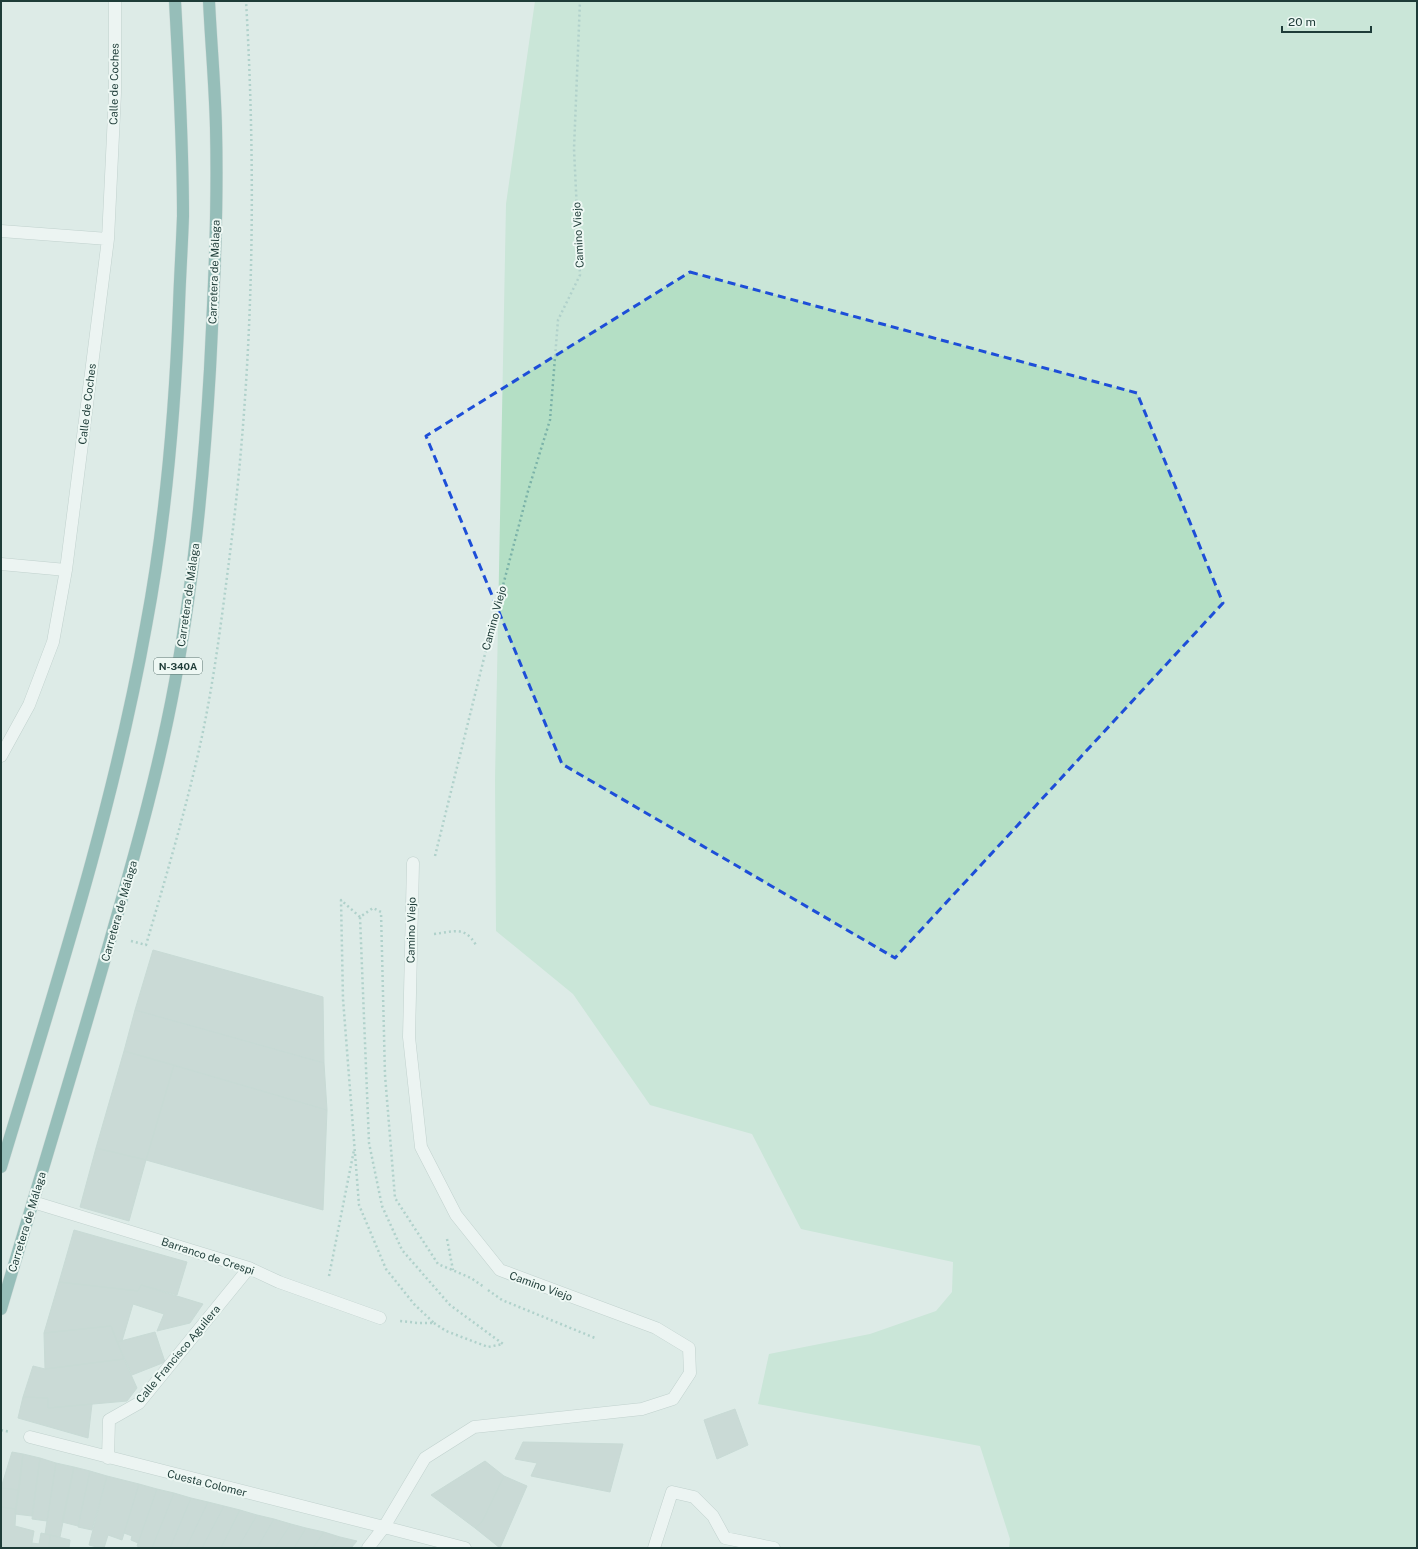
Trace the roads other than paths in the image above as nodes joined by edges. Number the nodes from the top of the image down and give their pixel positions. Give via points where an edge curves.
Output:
1 (115, 1) edge
2 (175, 1) edge
3 (209, 1) edge
4 (1, 230) edge
5 (108, 239) junction
6 (1, 564) edge
7 (66, 570) junction
8 (1, 756) edge
9 (413, 863) road end
10 (1, 1167) edge
11 (33, 1202) junction
12 (249, 1268) junction
13 (1, 1309) edge
14 (380, 1318) road end
15 (30, 1437) dead end
16 (108, 1458) junction
17 (384, 1527) junction
18 (368, 1548) edge
19 (465, 1548) edge
20 (654, 1548) edge
21 (774, 1548) edge

1 - 5 street, Calle de Coches via 115,93
2 - 10 highway, N-340A via 183,220 176,371 157,556 147,625 127,725 88,877
3 - 11 highway, Carretera de Málaga / N-340A via 216,128 216,259 206,432 188,600 175,682 151,794 95,996
4 - 5 street
5 - 7 street, Calle de Coches
6 - 7 street
7 - 8 street, Calle de Coches via 52,642 29,706
9 - 17 street, Camino Viejo via 409,1037 421,1147 456,1214 500,1270 656,1328 689,1348 690,1373 673,1399 642,1409 474,1427 425,1458
11 - 12 street, Barranco de Crespi
11 - 13 highway, Carretera de Málaga / N-340A
12 - 14 street, Barranco de Crespi via 279,1282
12 - 16 street, Calle Francisco Aguilera via 138,1403 109,1420
15 - 16 street, Cuesta Colomer
16 - 17 street, Cuesta Colomer
17 - 18 street
17 - 19 street, Cuesta Colomer
20 - 21 street via 672,1492 694,1497 713,1516 725,1538

